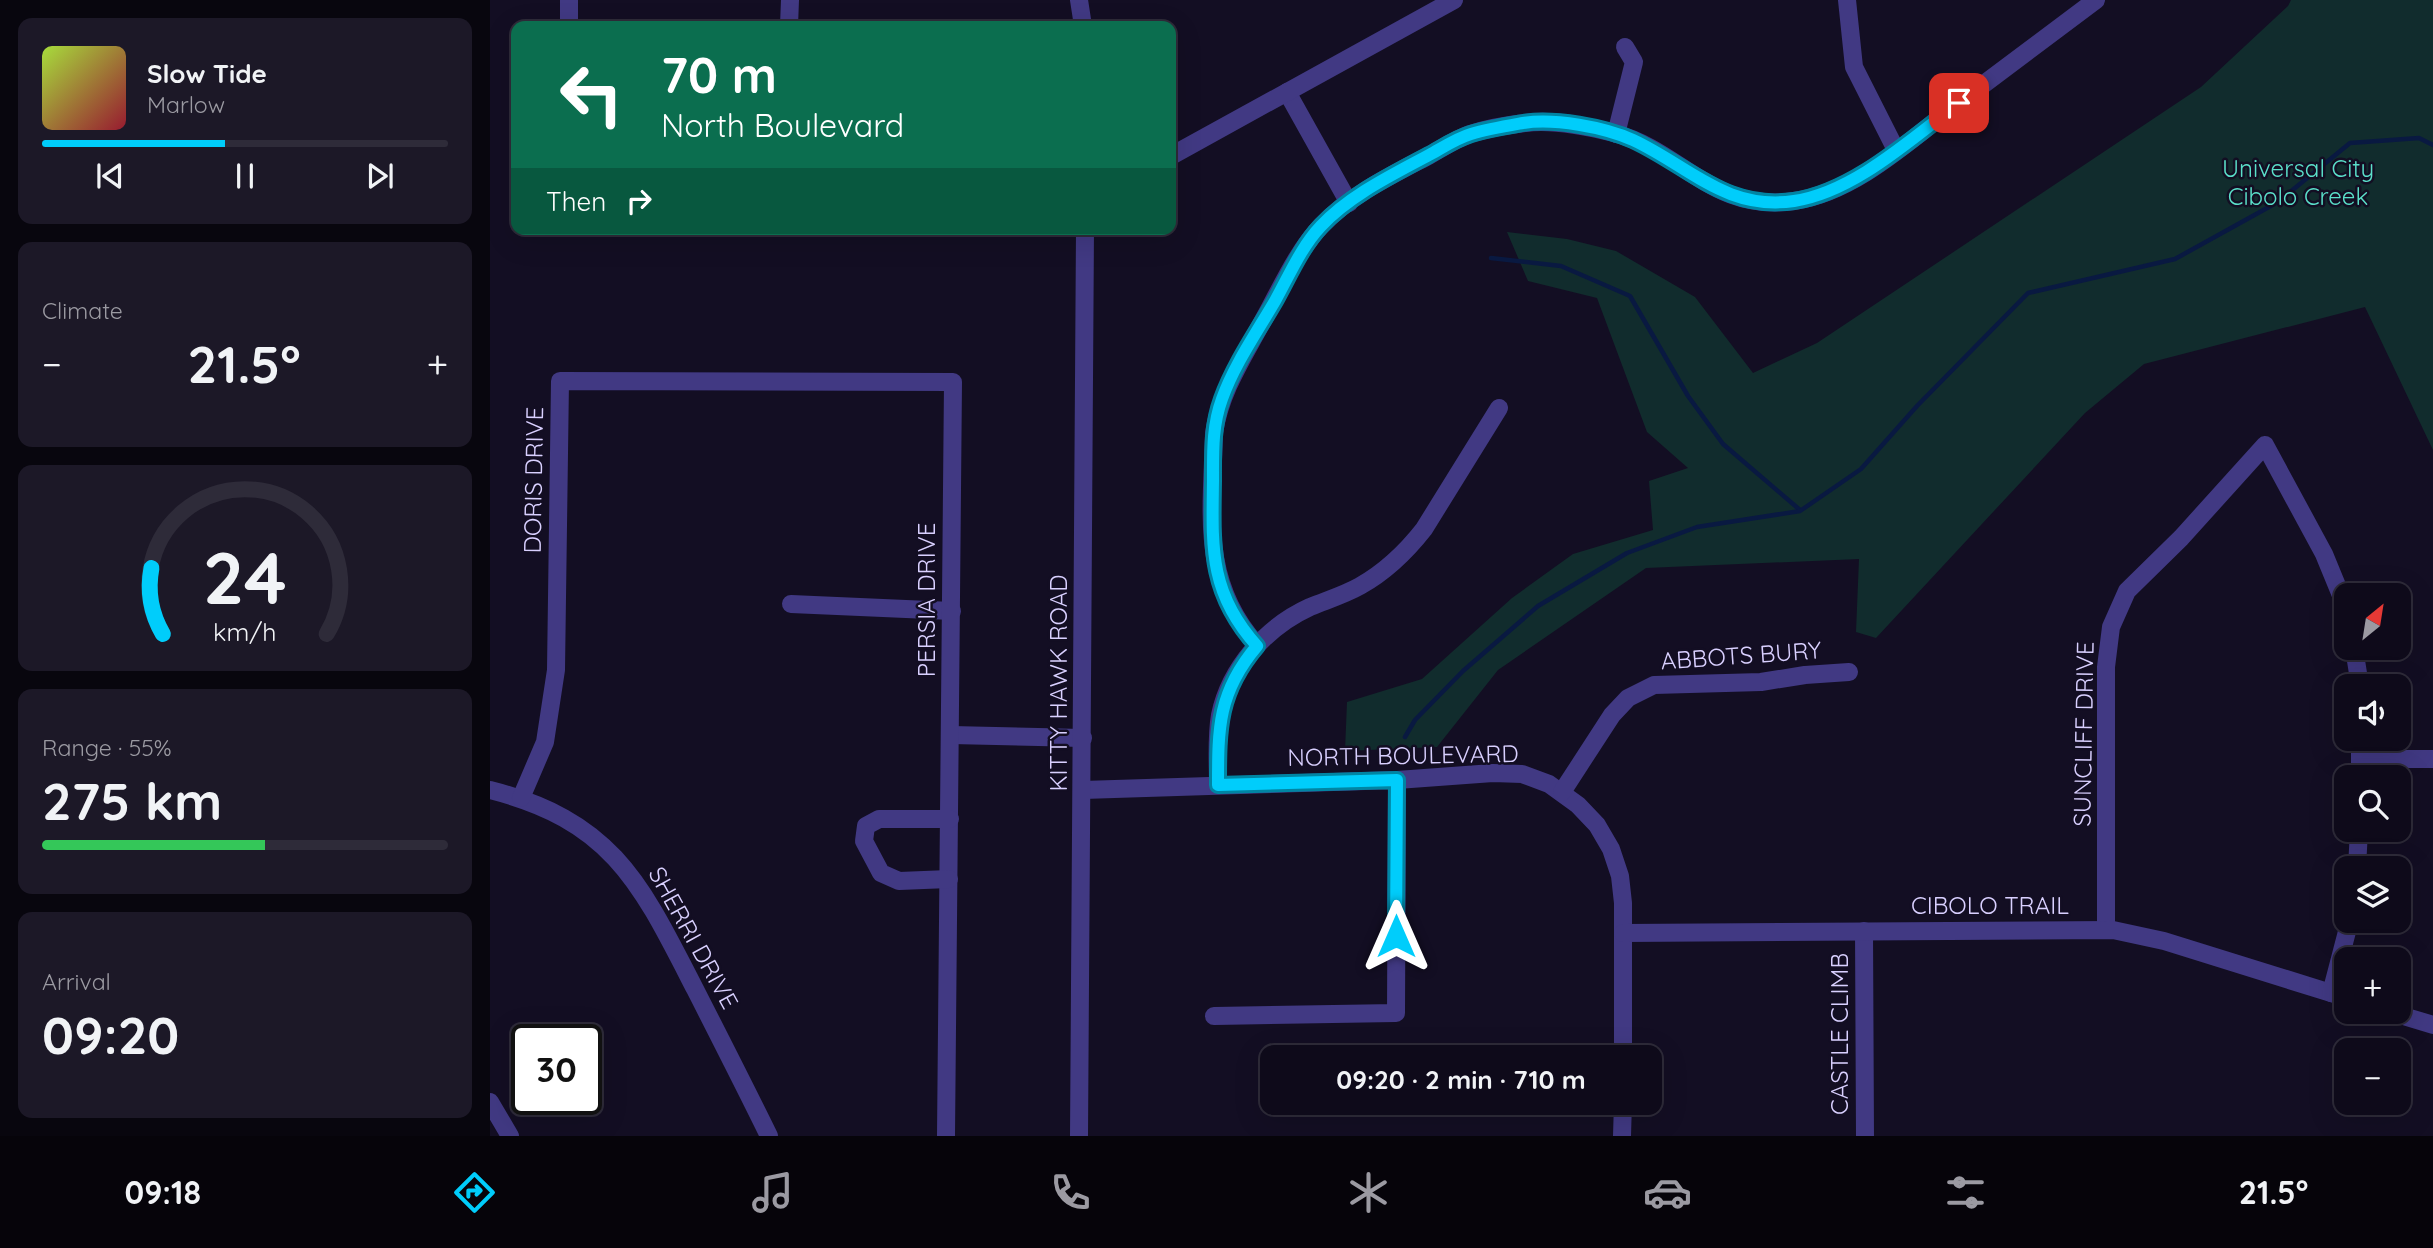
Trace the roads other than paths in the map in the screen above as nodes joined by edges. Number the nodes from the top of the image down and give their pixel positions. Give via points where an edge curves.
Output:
1 (569, 0) edge
2 (790, 0) edge
3 (1079, 0) edge
4 (1454, 0) edge
5 (1847, 0) edge
6 (2096, 0) edge
7 (569, 21) edge
8 (789, 21) edge
9 (1082, 21) edge
10 (1625, 47) dead end
11 (1287, 92) junction
12 (1616, 134) junction
13 (1896, 150) junction
14 (1176, 153) edge
15 (1349, 203) junction
16 (1085, 235) edge
17 (953, 382) joint
18 (1499, 408) dead end
19 (2336, 583) edge
20 (791, 604) dead end
21 (952, 611) junction
22 (1257, 646) junction
23 (1849, 672) dead end
24 (951, 735) junction
25 (1083, 737) junction
26 (2433, 759) edge
27 (2384, 765) edge
28 (1397, 780) junction
29 (1218, 785) junction
30 (490, 790) edge
31 (1083, 790) junction
32 (1562, 792) junction
33 (521, 798) junction
34 (950, 819) junction
35 (949, 879) junction
36 (2106, 930) junction
37 (1864, 931) junction
38 (1623, 933) junction
39 (2334, 994) edge
40 (1214, 1016) dead end
41 (2411, 1018) edge
42 (2433, 1024) edge
43 (1623, 1045) edge
44 (490, 1102) edge
45 (1623, 1115) edge
46 (510, 1136) edge
47 (769, 1136) edge
48 (946, 1136) edge
49 (1079, 1136) edge
50 (1622, 1136) edge
51 (1865, 1136) edge

1 - 7 street
2 - 8 street
3 - 9 street
4 - 11 street
5 - 13 street via 1854,67
6 - 13 street
10 - 12 street via 1634,62
11 - 14 street
11 - 15 street
12 - 13 street via 1712,187 1762,202 1822,195
12 - 15 street via 1569,124 1527,122 1469,135 1380,181
15 - 22 street via 1321,226 1304,248 1227,386 1216,417 1212,540 1217,574 1228,606
16 - 25 street, KITTY HAWK ROAD
17 - 21 street, PERSIA DRIVE
17 - 33 street, DORIS DRIVE via 560,381 556,670 545,742
18 - 22 street via 1411,546 1379,574 1308,608
19 - 36 street, SUNCLIFF DRIVE via 2265,445 2127,592 2111,627 2106,667
20 - 21 street
21 - 24 street, PERSIA DRIVE
22 - 29 street via 1235,675 1223,702
23 - 32 street, ABBOTS BURY via 1761,682 1654,685 1628,698 1612,715
24 - 25 street
24 - 34 street, PERSIA DRIVE
25 - 31 street, KITTY HAWK ROAD
26 - 27 street
28 - 29 street, NORTH BOULEVARD
28 - 32 street, NORTH BOULEVARD via 1522,774
28 - 40 street via 1396,1013
29 - 31 street, NORTH BOULEVARD
30 - 33 street, SHERRI DRIVE
31 - 49 street, KITTY HAWK ROAD
32 - 38 street, NORTH BOULEVARD via 1597,825 1611,849 1620,876
33 - 47 street, SHERRI DRIVE via 595,838 643,892
34 - 35 street, PERSIA DRIVE
34 - 35 street via 879,819 866,826 864,841 881,873 899,881
35 - 48 street, PERSIA DRIVE
36 - 37 street, CIBOLO TRAIL
36 - 39 street, CIBOLO TRAIL via 2164,941
37 - 38 street, CIBOLO TRAIL
37 - 51 street, CASTLE CLIMB
38 - 43 street, NORTH BOULEVARD
41 - 42 street
44 - 46 street
45 - 50 street

